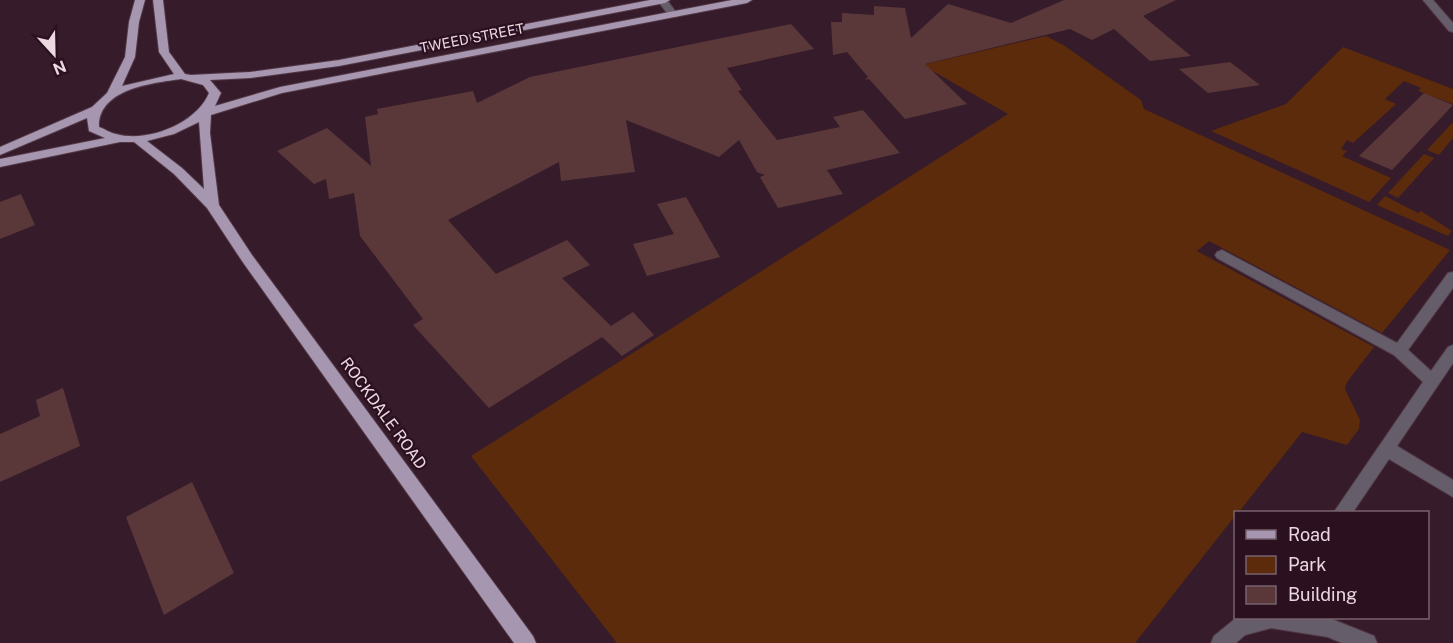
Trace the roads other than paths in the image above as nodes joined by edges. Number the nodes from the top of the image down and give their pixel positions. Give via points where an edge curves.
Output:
1 (140, 0) edge
2 (158, 0) edge
3 (663, 0) edge
4 (747, 0) edge
5 (1428, 0) edge
6 (673, 15) junction
7 (1453, 28) edge
8 (181, 76) junction
9 (195, 77) junction
10 (112, 95) junction
11 (94, 110) junction
12 (205, 113) junction
13 (118, 140) junction
14 (138, 140) junction
15 (0, 152) edge
16 (0, 163) edge
17 (212, 205) junction
18 (1222, 255) dead end
19 (1453, 277) edge
20 (1399, 351) junction
21 (1453, 351) edge
22 (1432, 381) junction
23 (1387, 449) junction
24 (1453, 489) edge
25 (1344, 511) edge
26 (1263, 619) edge
27 (1277, 619) edge
28 (525, 643) edge
29 (1221, 643) edge
30 (1366, 643) edge

1 - 10 main road via 130,57
2 - 8 main road via 164,52
3 - 6 street
3 - 9 main road, TWEED STREET via 339,63 250,75
4 - 6 main road, TWEED STREET
5 - 7 street
6 - 12 main road, TWEED STREET via 280,90
8 - 9 main road, TWEED STREET
8 - 10 main road, TWEED STREET via 146,81
9 - 12 main road, ROCKDALE ROAD via 214,87 213,104
10 - 11 main road
11 - 13 main road via 90,120 93,129
11 - 15 main road
12 - 14 main road, TWEED STREET via 175,130
12 - 17 main road, ROCKDALE ROAD
13 - 14 main road, TWEED STREET
13 - 16 main road, TWEED STREET
14 - 17 main road, ROCKDALE ROAD via 178,171
17 - 28 main road, ROCKDALE ROAD
18 - 20 street
19 - 20 street
20 - 22 street
21 - 22 street
22 - 23 street
23 - 24 street
23 - 25 street
26 - 29 street via 1240,626
27 - 30 street via 1328,627

